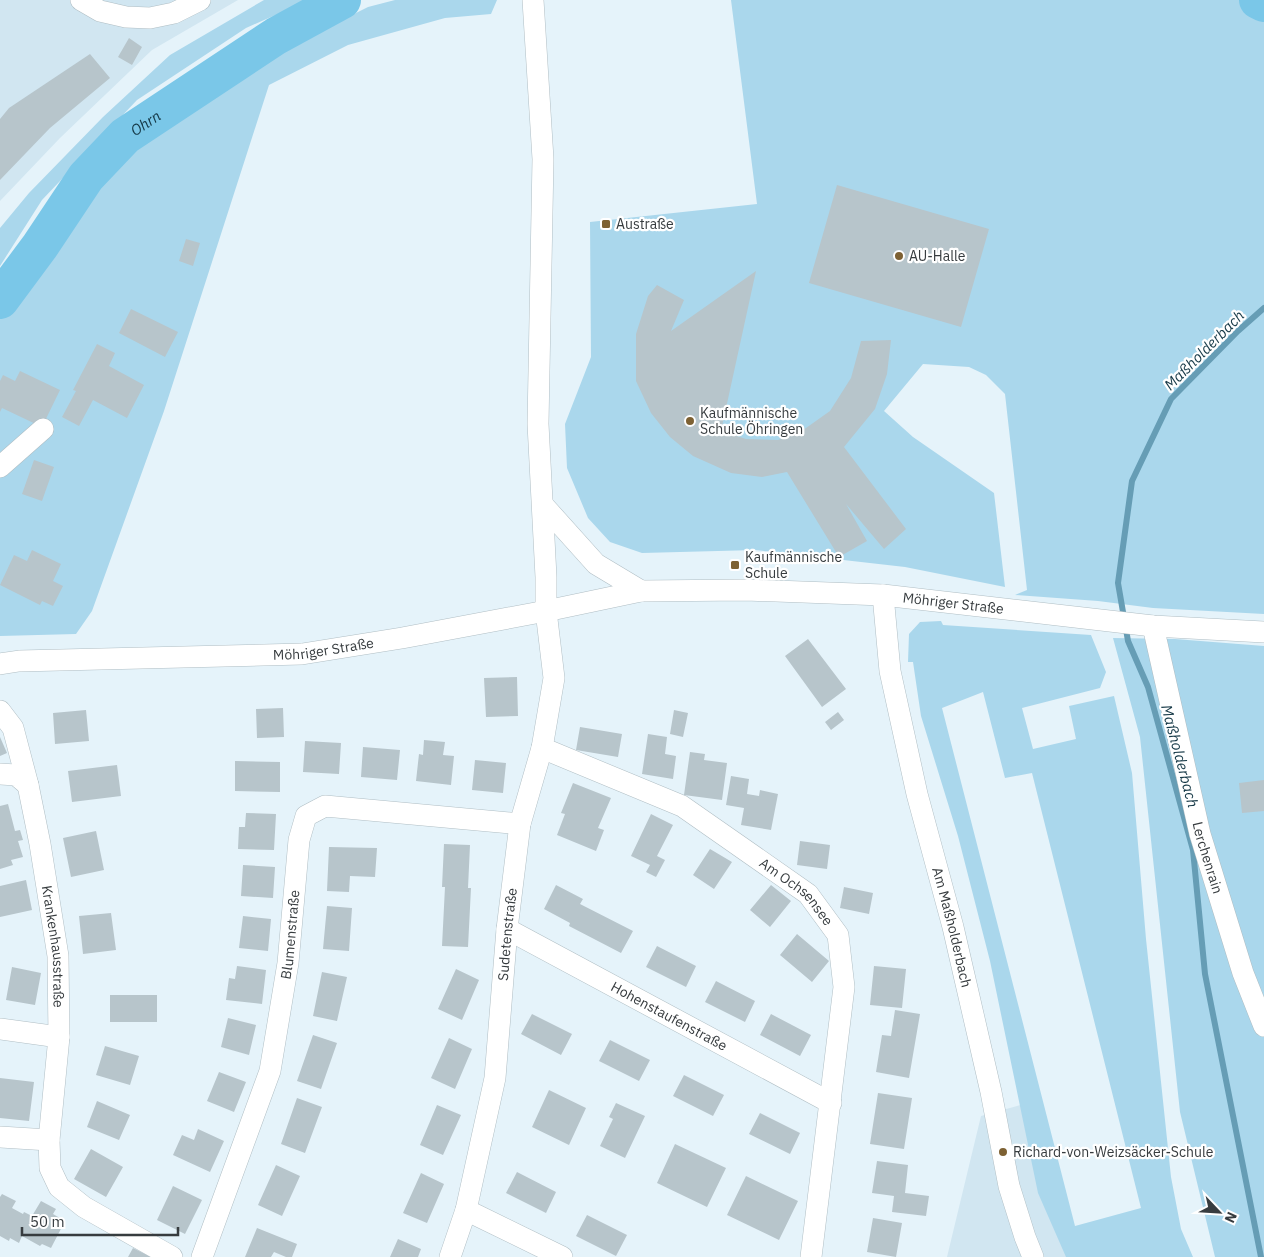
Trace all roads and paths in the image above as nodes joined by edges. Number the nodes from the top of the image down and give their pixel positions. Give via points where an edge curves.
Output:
1 (81, 0) edge
2 (200, 0) edge
3 (534, 0) edge
4 (43, 429) dead end
5 (0, 467) edge
6 (543, 505) junction
7 (641, 591) junction
8 (883, 595) junction
9 (546, 611) junction
10 (1154, 626) junction
11 (1264, 632) edge
12 (0, 664) edge
13 (6, 719) edge
14 (542, 748) junction
15 (0, 774) edge
16 (28, 785) junction
17 (520, 824) junction
18 (507, 929) junction
19 (1264, 1026) edge
20 (0, 1029) edge
21 (59, 1037) junction
22 (831, 1103) junction
23 (0, 1137) edge
24 (49, 1140) junction
25 (466, 1210) junction
26 (172, 1257) edge
27 (202, 1257) edge
28 (450, 1257) edge
29 (562, 1257) edge
30 (811, 1257) edge
31 (1034, 1257) edge

1 - 2 street via 100,11 150,18 174,13
3 - 6 street via 543,159 538,424
4 - 5 street
6 - 7 street via 596,564
6 - 9 street
7 - 8 street, Möhriger Straße via 746,590
7 - 9 street, Möhriger Straße
8 - 10 street, Möhriger Straße
8 - 31 street, Am Maßholderbach via 890,670 918,794 956,936 1009,1186
9 - 12 street, Möhriger Straße via 302,654
9 - 14 street, Sudetenstraße via 554,678
10 - 11 street, Möhriger Straße
10 - 19 street, Lerchenrain via 1200,834 1243,973
13 - 16 street, Krankenhausstraße
14 - 17 street, Sudetenstraße
14 - 22 street, Am Ochsensee via 682,806 808,894 838,935 844,987
15 - 16 street via 16,776
16 - 21 street, Krankenhausstraße via 58,956
17 - 18 street, Sudetenstraße
17 - 27 street, Blumenstraße via 325,806 306,816 299,840 288,963 270,1071
18 - 22 street, Hohenstaufenstraße
18 - 25 street, Sudetenstraße via 495,1078
20 - 21 street
21 - 24 street, Krankenhausstraße
22 - 30 street, Am Ochsensee
23 - 24 street
24 - 26 street, Krankenhausstraße via 50,1168 58,1188 84,1207
25 - 28 street, Sudetenstraße
25 - 29 street

